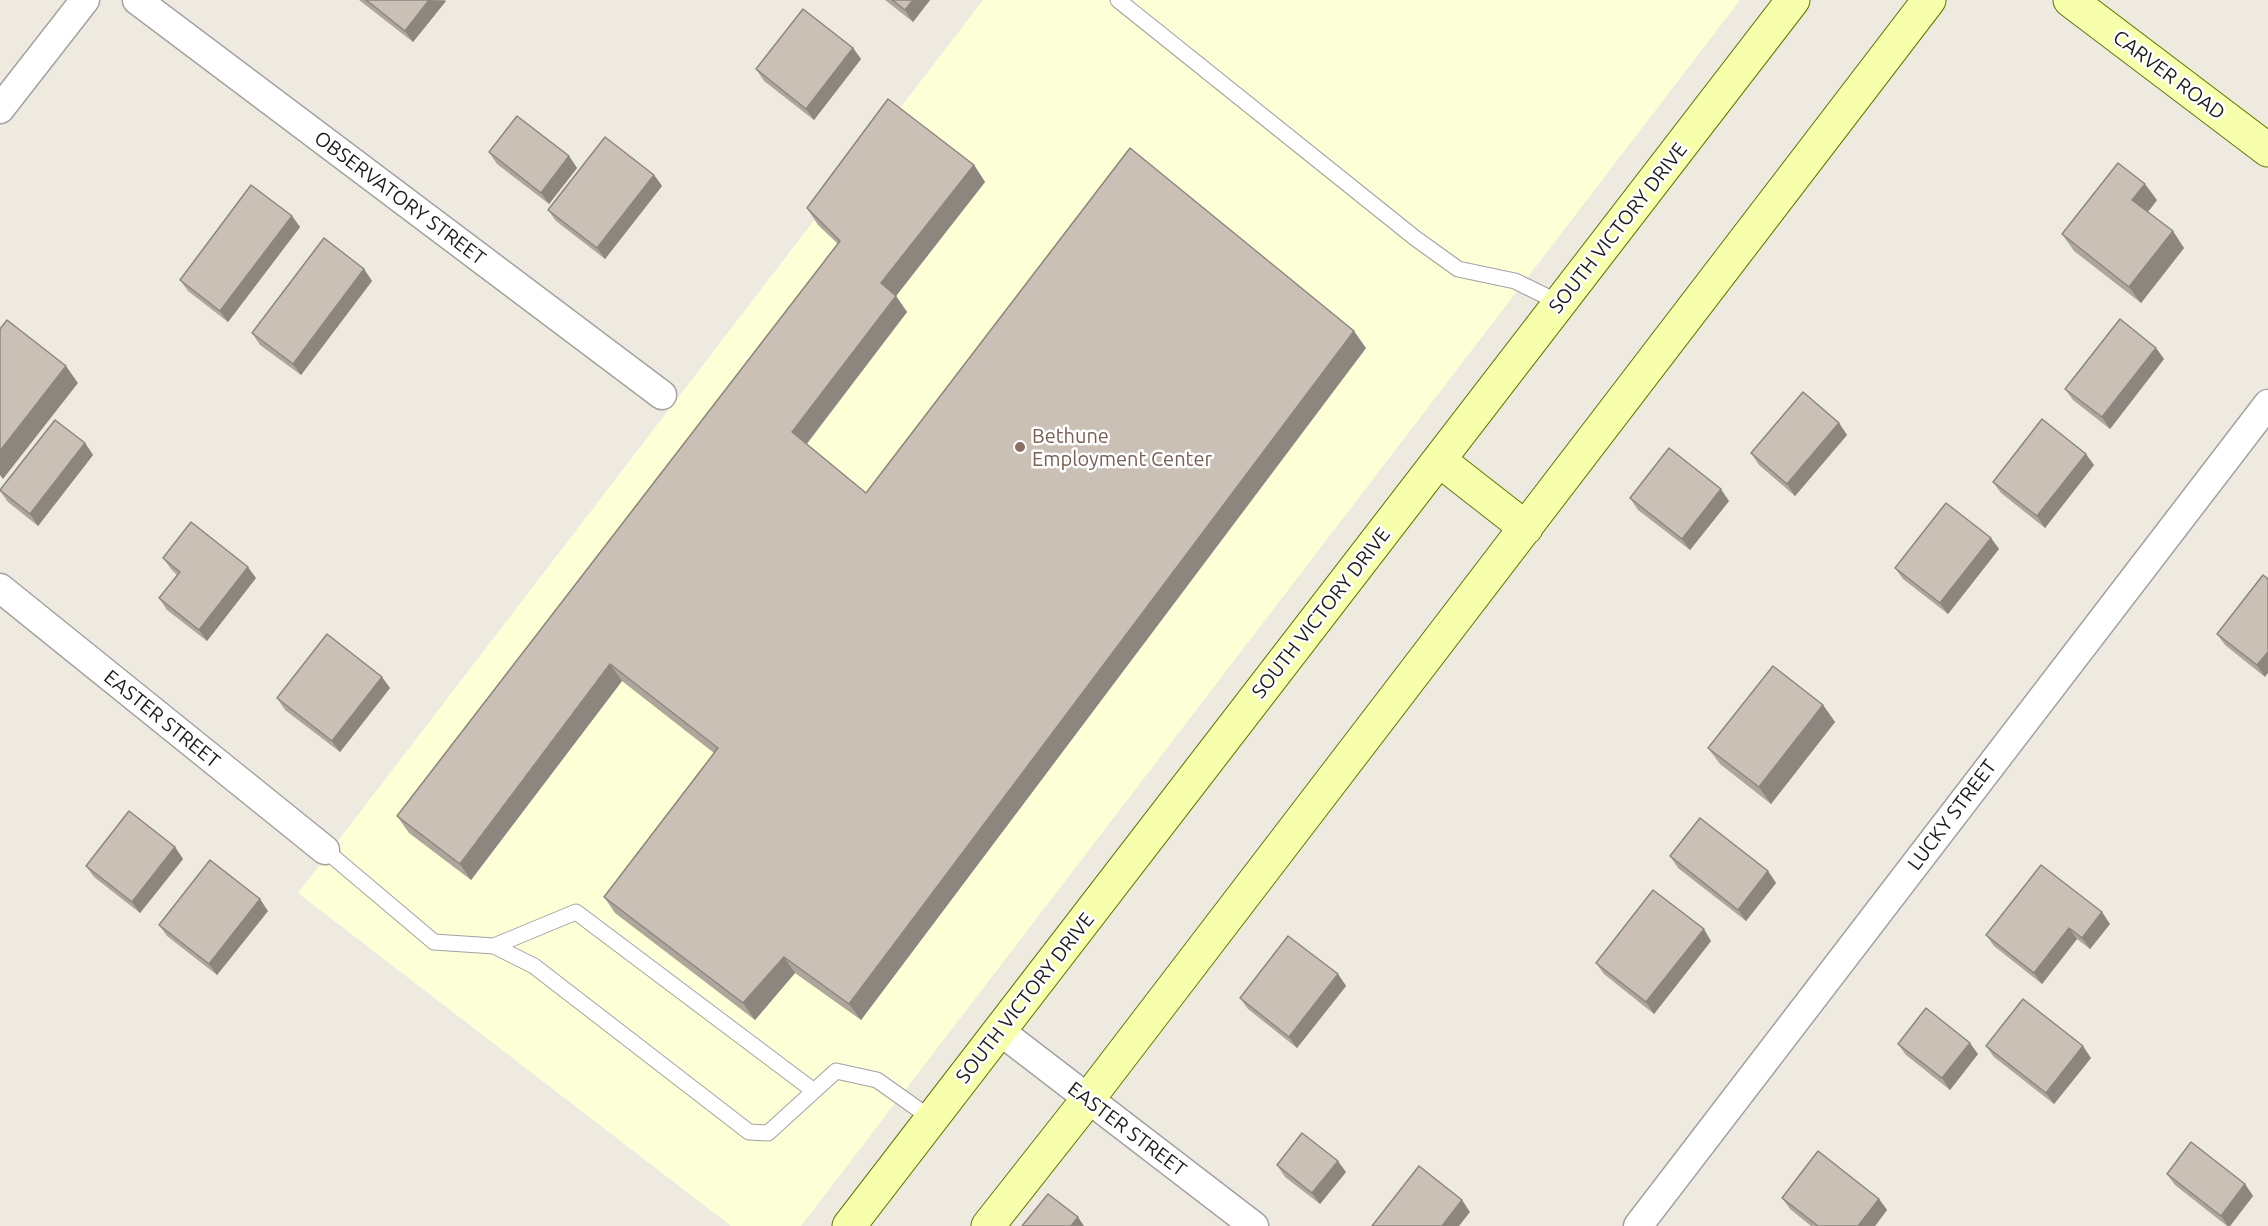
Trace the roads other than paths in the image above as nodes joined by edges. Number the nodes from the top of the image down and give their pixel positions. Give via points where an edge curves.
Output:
1 (84, 0) edge
2 (137, 0) edge
3 (1118, 0) edge
4 (1793, 0) edge
5 (1929, 0) edge
6 (2070, 0) edge
7 (0, 109) edge
8 (2268, 150) edge
9 (1560, 303) junction
10 (662, 395) dead end
11 (2268, 404) edge
12 (1439, 460) junction
13 (1526, 528) junction
14 (0, 588) edge
15 (325, 850) joint
16 (494, 946) junction
17 (1000, 1031) junction
18 (814, 1091) junction
19 (1088, 1099) junction
20 (932, 1119) junction
21 (849, 1226) edge
22 (988, 1226) edge
23 (1254, 1226) edge
24 (1638, 1226) edge

1 - 7 street
2 - 10 street, OBSERVATORY STREET
3 - 9 lane via 1458,269 1515,281
4 - 9 main road, SOUTH VICTORY DRIVE
5 - 13 main road
6 - 8 main road, CARVER ROAD
9 - 12 main road, SOUTH VICTORY DRIVE
11 - 24 street, LUCKY STREET
12 - 13 main road
12 - 17 main road, SOUTH VICTORY DRIVE
13 - 19 main road
14 - 15 street, EASTER STREET
15 - 16 lane via 434,942
16 - 18 lane via 576,912
16 - 18 lane via 534,966 750,1132 768,1133
17 - 19 street, EASTER STREET
17 - 20 main road, SOUTH VICTORY DRIVE
18 - 20 lane via 836,1071 877,1080
19 - 22 main road
19 - 23 street, EASTER STREET
20 - 21 main road, SOUTH VICTORY DRIVE

